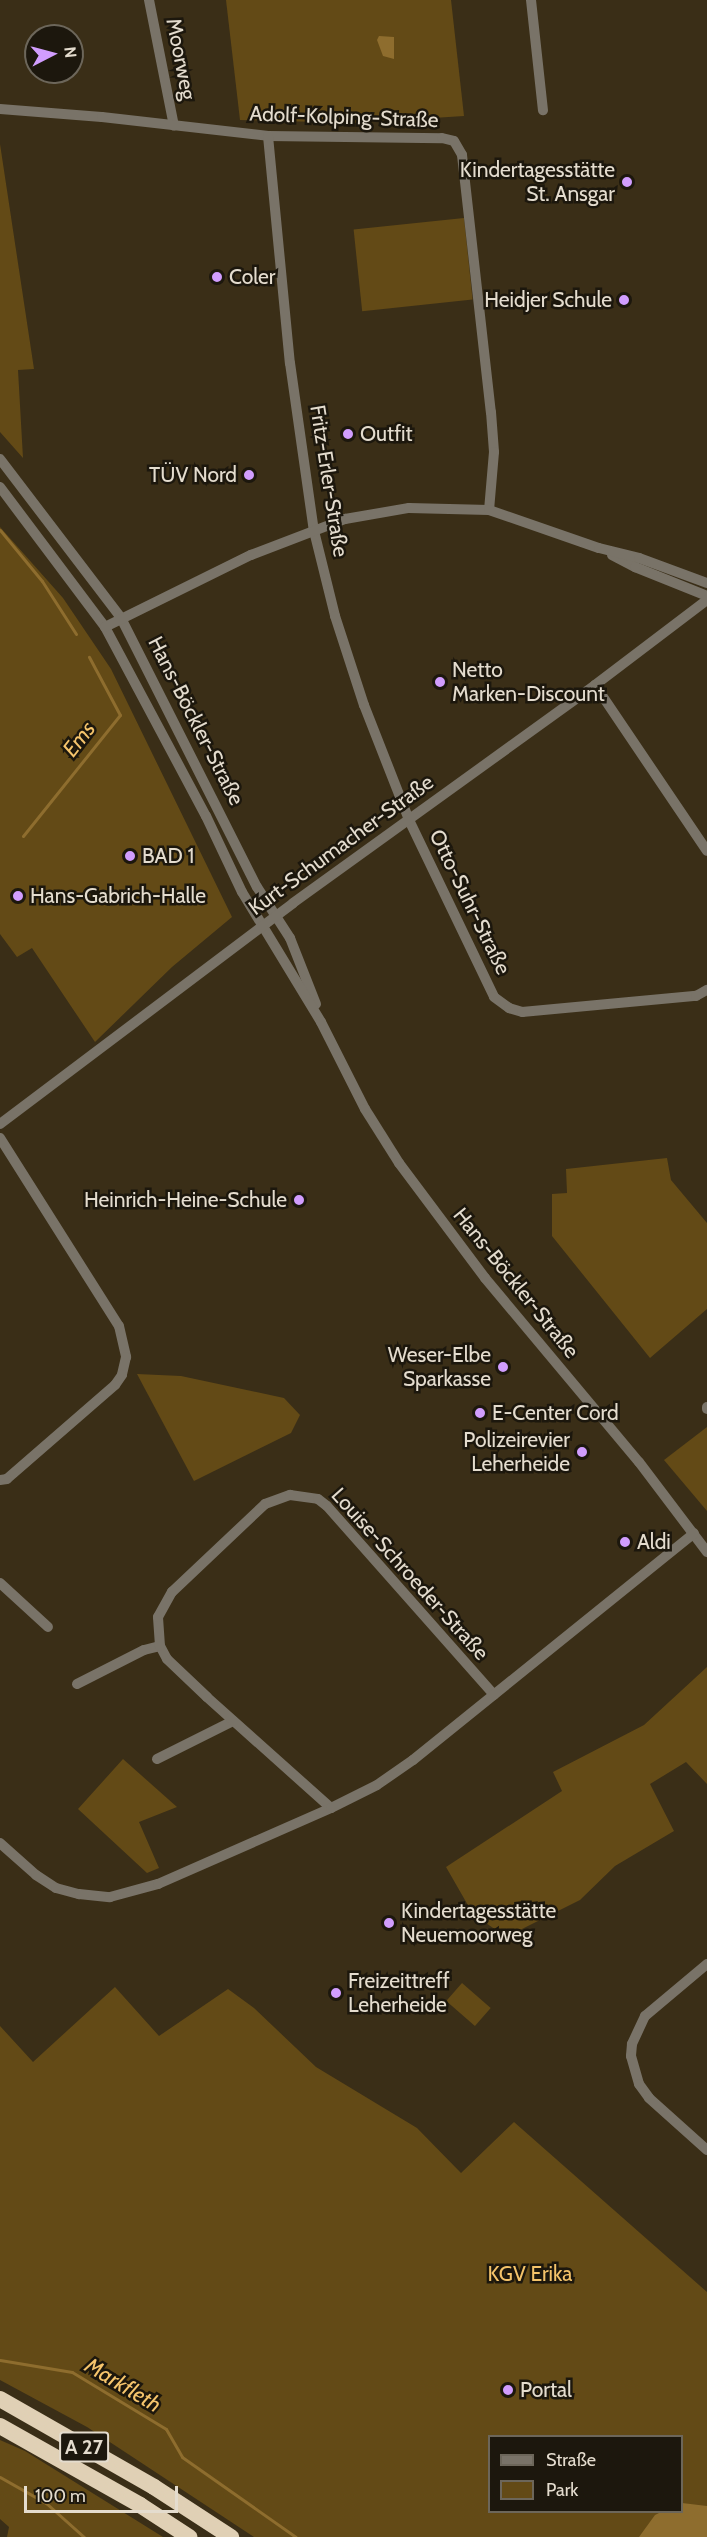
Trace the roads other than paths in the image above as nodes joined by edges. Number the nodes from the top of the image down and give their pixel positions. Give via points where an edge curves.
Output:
1 (149, 0) edge
2 (531, 0) edge
3 (1, 110) edge
4 (543, 110) dead end
5 (174, 126) junction
6 (268, 136) junction
7 (0, 459) edge
8 (0, 487) edge
9 (489, 510) junction
10 (314, 531) junction
11 (599, 548) junction
12 (707, 583) edge
13 (707, 598) edge
14 (122, 618) junction
15 (105, 627) junction
16 (595, 686) junction
17 (409, 820) junction
18 (707, 851) edge
19 (275, 916) junction
20 (262, 926) junction
21 (707, 990) edge
22 (321, 1022) junction
23 (0, 1124) edge
24 (0, 1138) edge
25 (0, 1480) edge
26 (694, 1533) junction
27 (707, 1552) edge
28 (0, 1583) edge
29 (48, 1627) dead end
30 (160, 1646) junction
31 (77, 1684) dead end
32 (494, 1695) junction
33 (233, 1721) junction
34 (158, 1759) dead end
35 (331, 1808) junction
36 (0, 1843) edge
37 (707, 1964) edge
38 (707, 2151) edge
39 (0, 2399) edge
40 (0, 2426) edge
41 (189, 2537) edge
42 (231, 2537) edge

1 - 5 street, Moorweg
2 - 4 street
3 - 5 street, Adolf-Kolping-Straße
5 - 6 street, Adolf-Kolping-Straße
6 - 9 street, Adolf-Kolping-Straße via 454,141 462,155 492,412 494,452
6 - 10 street, Fritz-Erler-Straße via 290,363
7 - 14 street, Hans-Böckler-Straße
8 - 15 street, Hans-Böckler-Straße
9 - 10 street via 409,508 355,516
9 - 11 street
10 - 14 street via 240,560
10 - 17 street, Fritz-Erler-Straße via 356,682
11 - 12 street
11 - 13 street
13 - 16 street, Kurt-Schumacher-Straße
14 - 15 street
14 - 19 street, Hans-Böckler-Straße
15 - 20 street, Hans-Böckler-Straße
16 - 17 street, Kurt-Schumacher-Straße
16 - 18 street
17 - 19 street, Kurt-Schumacher-Straße
17 - 21 street, Otto-Suhr-Straße via 494,997 509,1008 522,1012 696,996
19 - 20 street, Kurt-Schumacher-Straße
19 - 22 street, Hans-Böckler-Straße via 290,938
20 - 22 street, Hans-Böckler-Straße
20 - 23 street, Kurt-Schumacher-Straße
22 - 26 street, Hans-Böckler-Straße via 364,1109 437,1216
24 - 25 street via 119,1326 126,1357 116,1385 7,1479
26 - 27 street, Hans-Böckler-Straße
26 - 32 street
28 - 29 street
30 - 31 street via 144,1650
30 - 32 street, Louise-Schroeder-Straße via 158,1617 172,1592 265,1504 290,1495 307,1496 327,1506
30 - 33 street via 167,1659
32 - 35 street via 377,1785
33 - 34 street
33 - 35 street
35 - 36 street via 158,1884 110,1897 56,1888
37 - 38 street via 645,2016 632,2044 631,2056 639,2084 649,2098
39 - 42 highway, A 27 via 154,2487
40 - 41 highway, A 27

